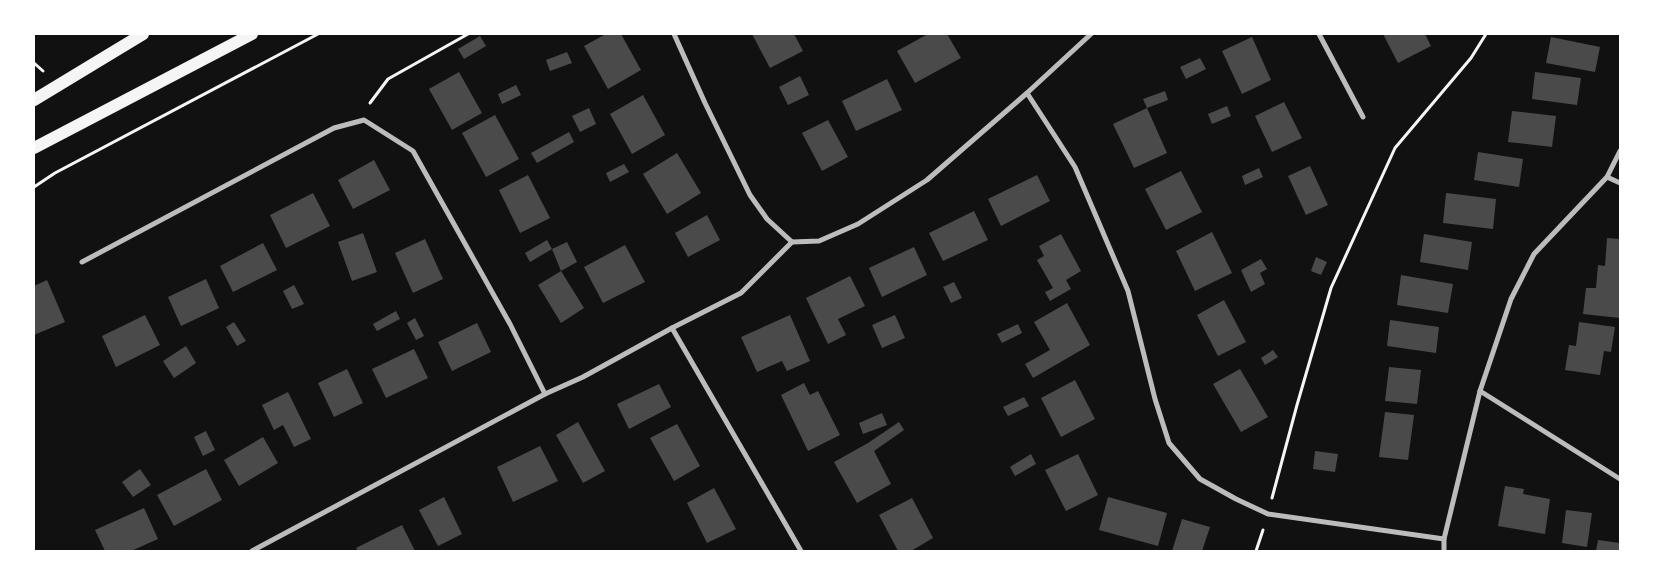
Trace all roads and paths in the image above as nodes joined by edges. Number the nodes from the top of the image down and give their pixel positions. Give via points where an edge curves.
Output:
1 (143, 34) edge
2 (252, 34) edge
3 (318, 34) edge
4 (468, 34) edge
5 (674, 34) edge
6 (1091, 34) edge
7 (1319, 34) edge
8 (1486, 34) edge
9 (1027, 93) junction
10 (34, 100) edge
11 (1363, 117) dead end
12 (364, 120) junction
13 (34, 148) edge
14 (1620, 151) edge
15 (1607, 177) junction
16 (1620, 183) edge
17 (34, 186) edge
18 (792, 242) junction
19 (82, 262) dead end
20 (672, 328) junction
21 (1480, 391) junction
22 (545, 394) junction
23 (1620, 479) edge
24 (1268, 514) junction
25 (1444, 539) junction
26 (252, 551) edge
27 (801, 551) edge
28 (1256, 551) edge
29 (1444, 551) edge

1 - 10 main road
2 - 13 main road
3 - 17 path
4 - 12 path via 388,79 370,102
5 - 18 street via 750,196 767,219
6 - 9 street
7 - 11 street
8 - 24 path via 1395,148 1331,288
9 - 18 street via 927,180 858,224 819,241
9 - 24 street via 1075,166 1128,292 1169,442 1200,479
12 - 19 street via 334,128
12 - 22 street via 413,151 510,324
14 - 15 street
15 - 16 street
15 - 21 street via 1534,254 1511,298
18 - 20 street via 741,293
20 - 22 street
20 - 27 street
21 - 23 street
21 - 25 street
22 - 26 street
24 - 25 street
24 - 28 path
25 - 29 street

